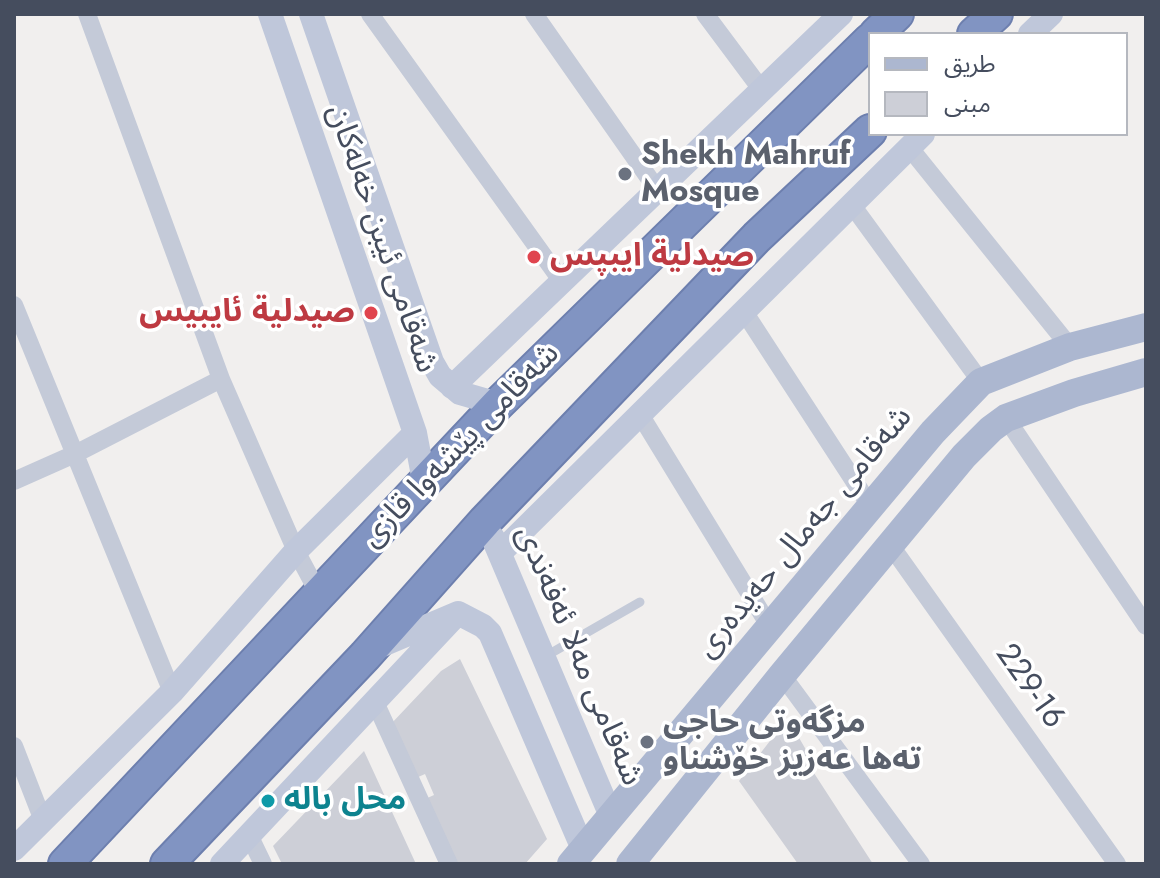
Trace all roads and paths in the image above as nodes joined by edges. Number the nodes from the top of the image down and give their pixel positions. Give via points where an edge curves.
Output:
1 (87, 14) edge
2 (270, 14) edge
3 (311, 14) edge
4 (370, 14) edge
5 (534, 14) edge
6 (705, 14) edge
7 (841, 14) edge
8 (897, 14) edge
9 (996, 14) edge
10 (1051, 14) edge
11 (878, 32) edge
12 (976, 32) edge
13 (1032, 32) edge
14 (868, 42) edge
15 (761, 89) junction
16 (868, 133) edge
17 (916, 141) edge
18 (656, 188) junction
19 (852, 205) junction
20 (563, 283) junction
21 (14, 305) edge
22 (743, 310) junction
23 (1146, 327) edge
24 (1070, 347) junction
25 (1146, 372) edge
26 (221, 379) junction
27 (981, 382) junction
28 (452, 387) junction
29 (498, 404) junction
30 (641, 416) junction
31 (1006, 418) junction
32 (415, 433) junction
33 (77, 453) junction
34 (14, 481) edge
35 (425, 486) junction
36 (871, 507) junction
37 (485, 521) junction
38 (891, 546) junction
39 (296, 551) junction
40 (500, 553) junction
41 (817, 572) junction
42 (319, 594) junction
43 (846, 599) junction
44 (640, 602) dead end
45 (458, 613) junction
46 (1146, 626) edge
47 (770, 627) junction
48 (365, 656) junction
49 (544, 657) junction
50 (782, 675) junction
51 (172, 692) junction
52 (375, 702) junction
53 (14, 746) edge
54 (607, 805) junction
55 (566, 812) junction
56 (42, 818) junction
57 (249, 835) junction
58 (14, 849) edge
59 (577, 856) edge
60 (65, 864) edge
61 (167, 864) edge
62 (222, 864) edge
63 (263, 864) edge
64 (449, 864) edge
65 (630, 864) edge
66 (921, 864) edge
67 (1117, 864) edge

1 - 26 street
2 - 32 street, شەقامی ئیبن خەلەکان
3 - 28 street, شەقامی ئیبن خەلەکان via 432,362
4 - 20 street
5 - 18 street
6 - 15 street
7 - 15 street
8 - 11 highway
9 - 12 highway
10 - 13 street
14 - 29 highway, شەقامی پێشەوا قازی
15 - 18 street
16 - 37 highway via 757,237
17 - 19 street
17 - 24 street
18 - 20 street
19 - 22 street
19 - 27 street
20 - 28 street
21 - 33 street
22 - 30 street
22 - 36 street
23 - 24 main road, شەقامی جەمال حەیدەری
24 - 27 main road, شەقامی جەمال حەیدەری
25 - 31 main road
26 - 33 street
26 - 39 street
27 - 36 main road, شەقامی جەمال حەیدەری
28 - 29 street, شەقامی ئیبن خەلەکان
29 - 35 highway, شەقامی پێشەوا قازی
30 - 40 street
30 - 47 street
31 - 38 main road via 964,456
31 - 46 street
32 - 35 street, شەقامی ئیبن خەلەکان
32 - 39 street
33 - 34 street
33 - 51 street
35 - 42 highway, شەقامی پێشەوا قازی
36 - 41 main road, شەقامی جەمال حەیدەری
37 - 40 street, شەقامی مەلا ئەفەندی
37 - 48 highway
38 - 43 main road
38 - 67 street, 229-16
39 - 42 street
39 - 51 street
40 - 49 street, شەقامی مەلا ئەفەندی
41 - 43 main road
41 - 47 main road, شەقامی جەمال حەیدەری
42 - 60 highway, شەقامی پێشەوا قازی
43 - 50 main road
44 - 49 lane
45 - 48 street
45 - 52 street
45 - 55 street via 490,633
47 - 54 main road, شەقامی جەمال حەیدەری
48 - 61 highway
49 - 54 street, شەقامی مەلا ئەفەندی
50 - 65 main road
50 - 66 street
51 - 56 street
52 - 57 street
52 - 64 street
53 - 56 street
54 - 55 street
54 - 59 main road, شەقامی جەمال حەیدەری
55 - 59 street
56 - 58 street
57 - 62 street
57 - 63 street

